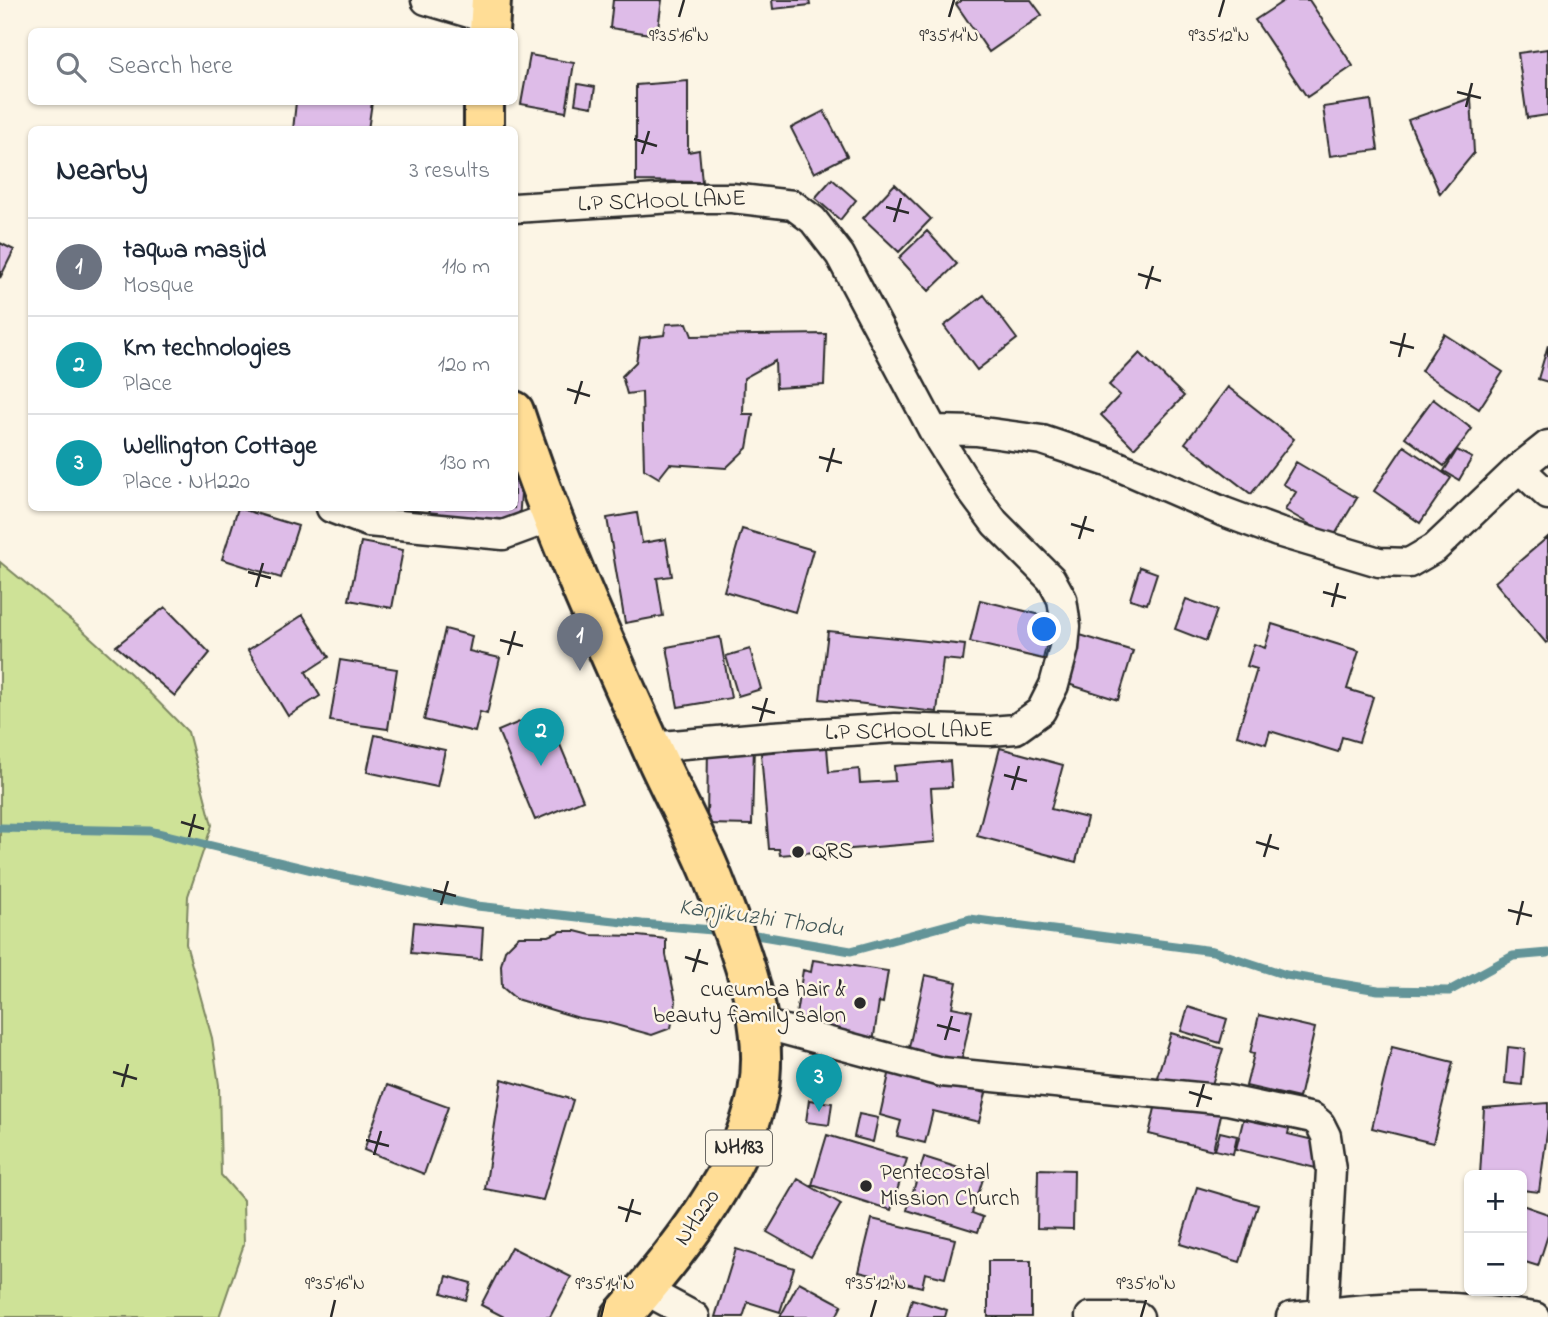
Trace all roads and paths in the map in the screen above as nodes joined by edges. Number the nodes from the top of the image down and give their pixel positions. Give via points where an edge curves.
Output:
1 (426, 0) edge
2 (490, 17) edge
3 (484, 105) edge
4 (484, 126) edge
5 (518, 208) edge
6 (518, 422) edge
7 (933, 430) junction
8 (1548, 445) edge
9 (1519, 468) junction
10 (1548, 495) edge
11 (339, 511) edge
12 (552, 517) junction
13 (651, 747) junction
14 (759, 1023) junction
15 (633, 1303) edge
16 (1323, 1313) junction
17 (695, 1317) edge
18 (1090, 1317) edge
19 (1139, 1317) edge
20 (1291, 1317) edge
21 (1535, 1317) edge

1 - 2 street
3 - 4 highway
5 - 7 street, L.P SCHOOL LANE via 686,198 793,205 813,220 840,255
6 - 12 highway, NH183
7 - 9 street via 1042,440 1111,463 1278,533 1379,562 1409,563 1435,548
7 - 13 street, L.P SCHOOL LANE via 995,523 1051,579 1062,599 1064,648 1041,711 1016,729 990,732 895,728
8 - 9 street
9 - 10 street
11 - 12 street via 368,522 503,535
12 - 13 highway, NH183
13 - 14 highway, NH220 / NH183 via 707,864 751,983
14 - 15 highway, NH220 / NH183 via 758,1093 731,1165 669,1261
14 - 16 street via 942,1072 1228,1100 1313,1118 1325,1136 1331,1170
15 - 17 street
16 - 20 street
16 - 21 street via 1415,1307
18 - 19 street

